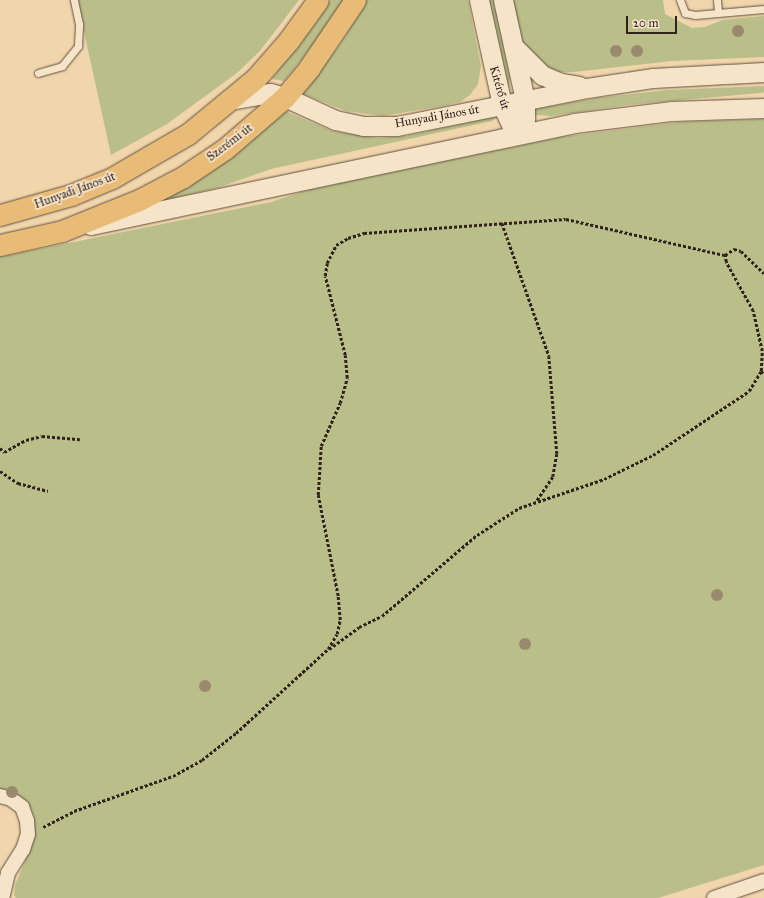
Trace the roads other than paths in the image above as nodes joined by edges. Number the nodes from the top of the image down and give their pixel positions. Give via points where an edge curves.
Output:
1 (74, 0) edge
2 (318, 0) edge
3 (355, 0) edge
4 (479, 0) edge
5 (503, 0) edge
6 (680, 0) edge
7 (717, 0) edge
8 (764, 8) edge
9 (718, 12) junction
10 (512, 44) junction
11 (764, 72) edge
12 (38, 73) dead end
13 (587, 88) junction
14 (285, 97) junction
15 (230, 100) junction
16 (525, 100) junction
17 (502, 105) junction
18 (764, 108) edge
19 (521, 133) junction
20 (0, 215) edge
21 (62, 231) junction
22 (0, 245) edge
23 (0, 796) edge
24 (764, 881) edge
25 (2, 898) edge
26 (714, 898) edge

1 - 12 lane via 79,24 78,46 62,66
2 - 15 main road via 273,60
3 - 14 main road, Szerémi út via 309,68
4 - 17 main road, Kitérő út
5 - 10 main road, Kitérő út
6 - 9 lane via 685,13 695,16
7 - 9 lane
8 - 9 lane
10 - 13 main road via 542,75 561,83
10 - 16 main road, Kitérő út
11 - 13 main road, Hunyadi János út via 653,78
13 - 16 main road, Hunyadi János út
14 - 15 main road, Hunyadi János út via 270,94
14 - 17 main road, Hunyadi János út via 335,120 363,126 397,126
14 - 21 main road, Szerémi út via 226,148 183,177 139,200
15 - 20 main road, Hunyadi János út via 168,147 112,178 71,195
16 - 17 main road, Hunyadi János út
16 - 19 main road, Kitérő út via 525,119
17 - 19 main road, Kitérő út via 511,124
18 - 19 main road via 672,111 623,116
19 - 21 main road via 170,211
21 - 22 main road
23 - 25 street via 11,799 22,807 28,834 23,849 8,873
24 - 26 street

